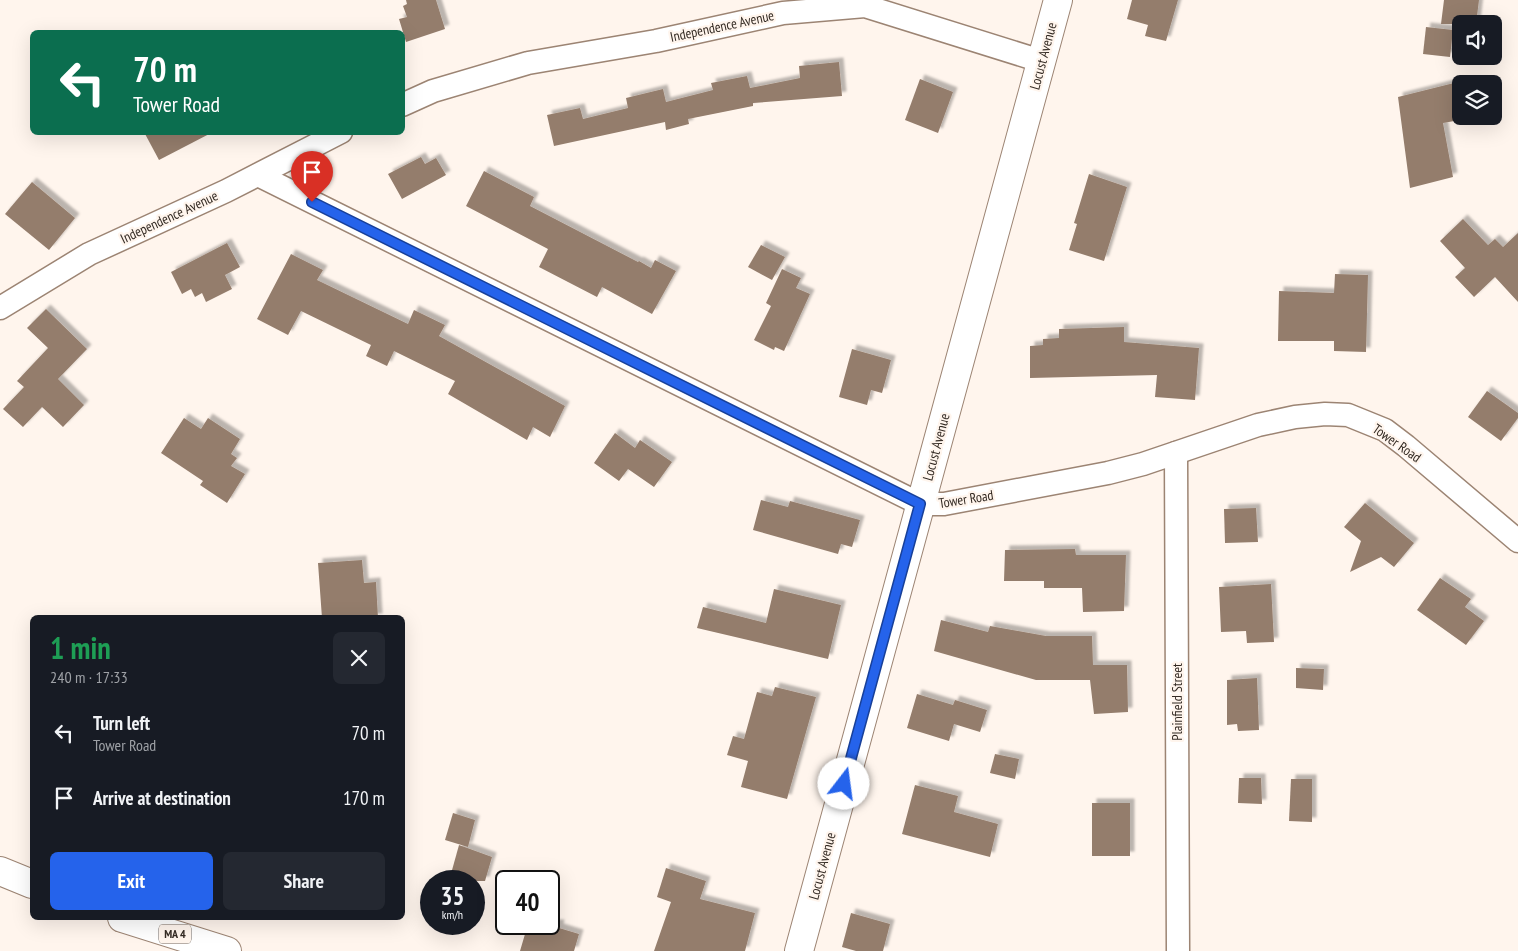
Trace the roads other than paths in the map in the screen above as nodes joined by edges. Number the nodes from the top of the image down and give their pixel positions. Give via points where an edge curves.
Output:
1 (1058, 0) edge
2 (862, 3) edge
3 (1041, 61) junction
4 (405, 104) edge
5 (335, 135) edge
6 (258, 175) junction
7 (0, 308) edge
8 (1176, 453) junction
9 (920, 504) junction
10 (1518, 541) edge
11 (0, 871) edge
12 (30, 883) edge
13 (128, 920) edge
14 (227, 951) edge
15 (798, 951) edge
16 (1178, 951) edge

1 - 3 street, Locust Avenue
2 - 3 street, Independence Avenue
2 - 4 street, Independence Avenue via 783,13 656,41 528,63 434,91
3 - 9 street, Locust Avenue
5 - 6 street, Independence Avenue
6 - 7 street, Independence Avenue via 90,254
6 - 9 street, Tower Road
8 - 9 street, Tower Road via 1108,473 944,504
8 - 10 street, Tower Road via 1258,425 1295,417 1348,415 1385,430
8 - 16 street, Plainfield Street
9 - 15 street, Locust Avenue
11 - 12 street
13 - 14 street, MA 4

